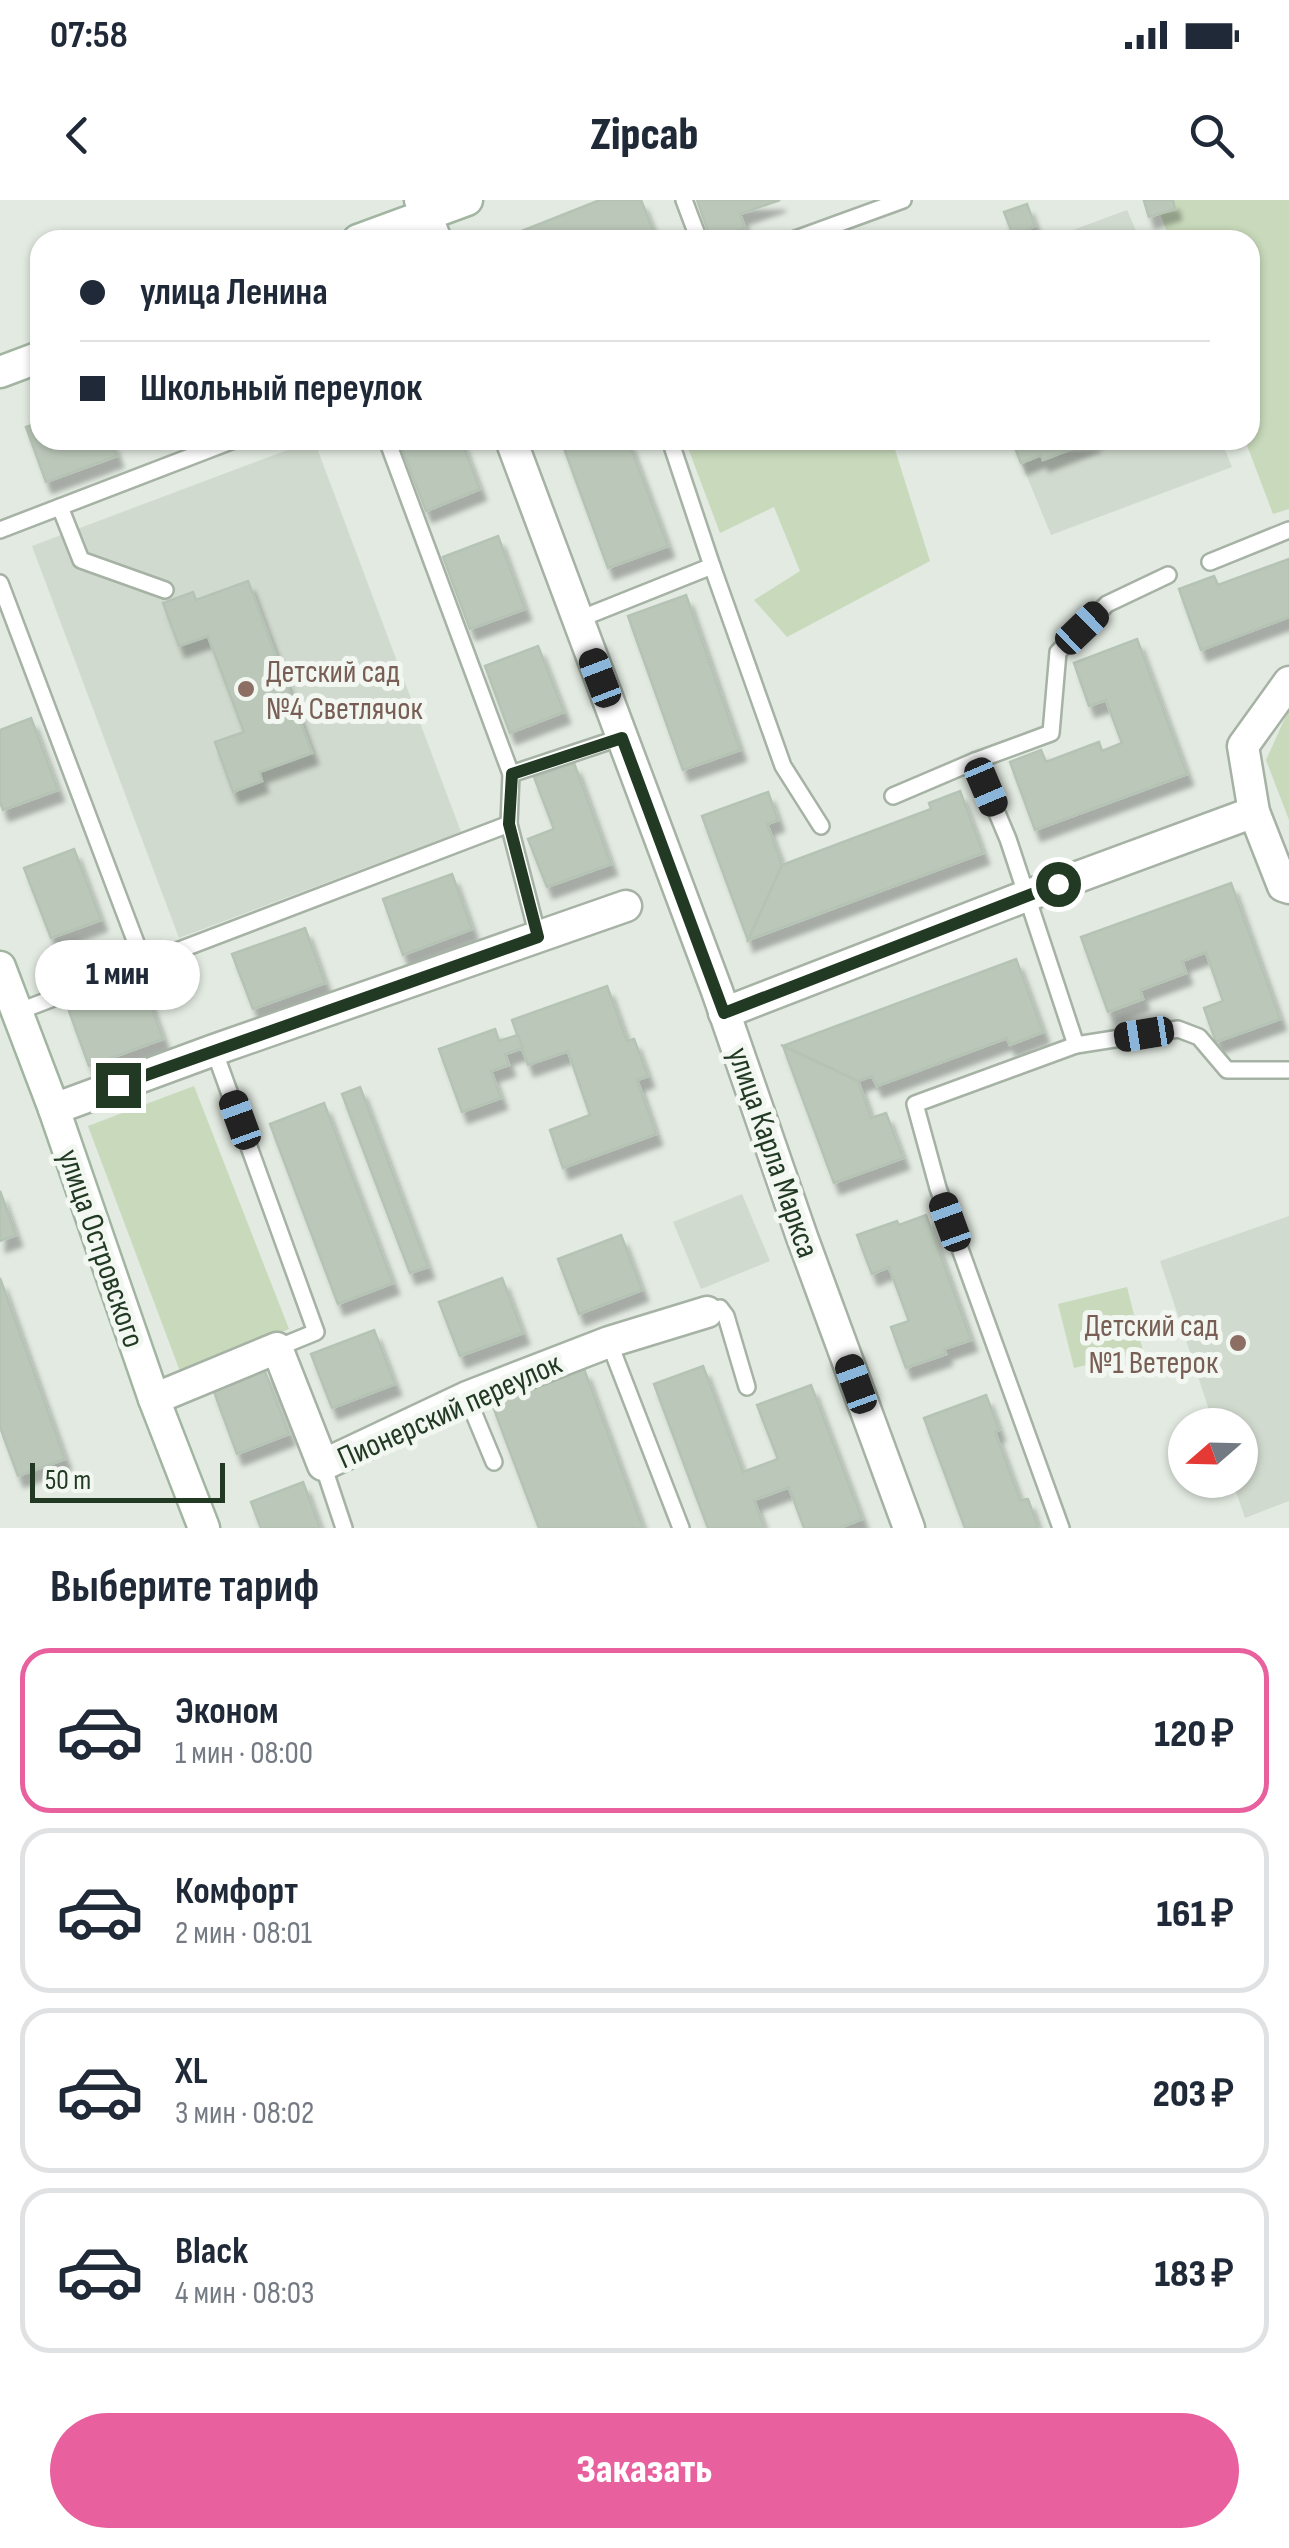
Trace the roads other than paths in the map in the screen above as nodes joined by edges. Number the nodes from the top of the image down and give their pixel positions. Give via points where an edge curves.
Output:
1 (467, 200) edge
2 (684, 200) edge
3 (903, 200) edge
4 (427, 218) edge
5 (389, 230) edge
6 (695, 230) edge
7 (820, 230) edge
8 (30, 361) edge
9 (0, 372) edge
10 (208, 450) edge
11 (391, 450) edge
12 (515, 450) edge
13 (673, 450) edge
14 (60, 507) junction
15 (0, 530) edge
16 (1289, 530) edge
17 (1210, 562) dead end
18 (712, 566) junction
19 (1168, 575) dead end
20 (0, 582) edge
21 (164, 590) dead end
22 (577, 620) junction
23 (1289, 682) edge
24 (622, 738) junction
25 (974, 761) junction
26 (512, 774) junction
27 (894, 796) dead end
28 (1254, 812) junction
29 (509, 824) junction
30 (821, 826) dead end
31 (1289, 888) edge
32 (1026, 896) junction
33 (626, 906) dead end
34 (538, 937) junction
35 (144, 964) junction
36 (0, 967) edge
37 (17, 1012) junction
38 (724, 1013) junction
39 (1076, 1046) junction
40 (214, 1050) junction
41 (1289, 1070) edge
42 (54, 1109) junction
43 (718, 1308) joint
44 (608, 1342) junction
45 (277, 1348) junction
46 (747, 1387) dead end
47 (467, 1396) junction
48 (154, 1399) junction
49 (494, 1462) dead end
50 (323, 1465) junction
51 (204, 1528) edge
52 (344, 1528) edge
53 (681, 1528) edge
54 (910, 1528) edge
55 (1061, 1528) edge

1 - 4 street
2 - 6 lane
3 - 7 lane
4 - 5 street
8 - 9 street
10 - 14 lane
11 - 26 lane
12 - 22 street, улица Карла Маркса
13 - 18 lane
14 - 15 lane
14 - 21 lane via 81,560
16 - 17 lane
18 - 22 lane
18 - 30 lane via 783,766
19 - 25 lane via 1108,604 1058,652 1051,733
20 - 35 lane
22 - 24 street, улица Карла Маркса
23 - 28 street via 1243,746
24 - 26 lane
24 - 38 street, улица Карла Маркса
25 - 27 lane
25 - 32 lane
26 - 29 lane
28 - 31 street
28 - 32 street
29 - 34 lane
29 - 35 lane
32 - 38 street
32 - 39 lane
33 - 34 street
34 - 40 street
35 - 37 lane
36 - 37 street, улица Островского
37 - 42 street, улица Островского
38 - 54 street, улица Карла Маркса
39 - 41 lane via 1178,1029 1199,1037 1228,1070
39 - 55 lane via 915,1104 938,1188
40 - 42 street
40 - 45 lane via 316,1332
42 - 48 street, улица Островского
43 - 44 street, Пионерский переулок
43 - 46 lane
44 - 47 street, Пионерский переулок
44 - 53 lane
45 - 48 street
45 - 50 street, Пионерский переулок
47 - 49 lane
47 - 50 street, Пионерский переулок
48 - 51 street, улица Островского
50 - 52 lane

